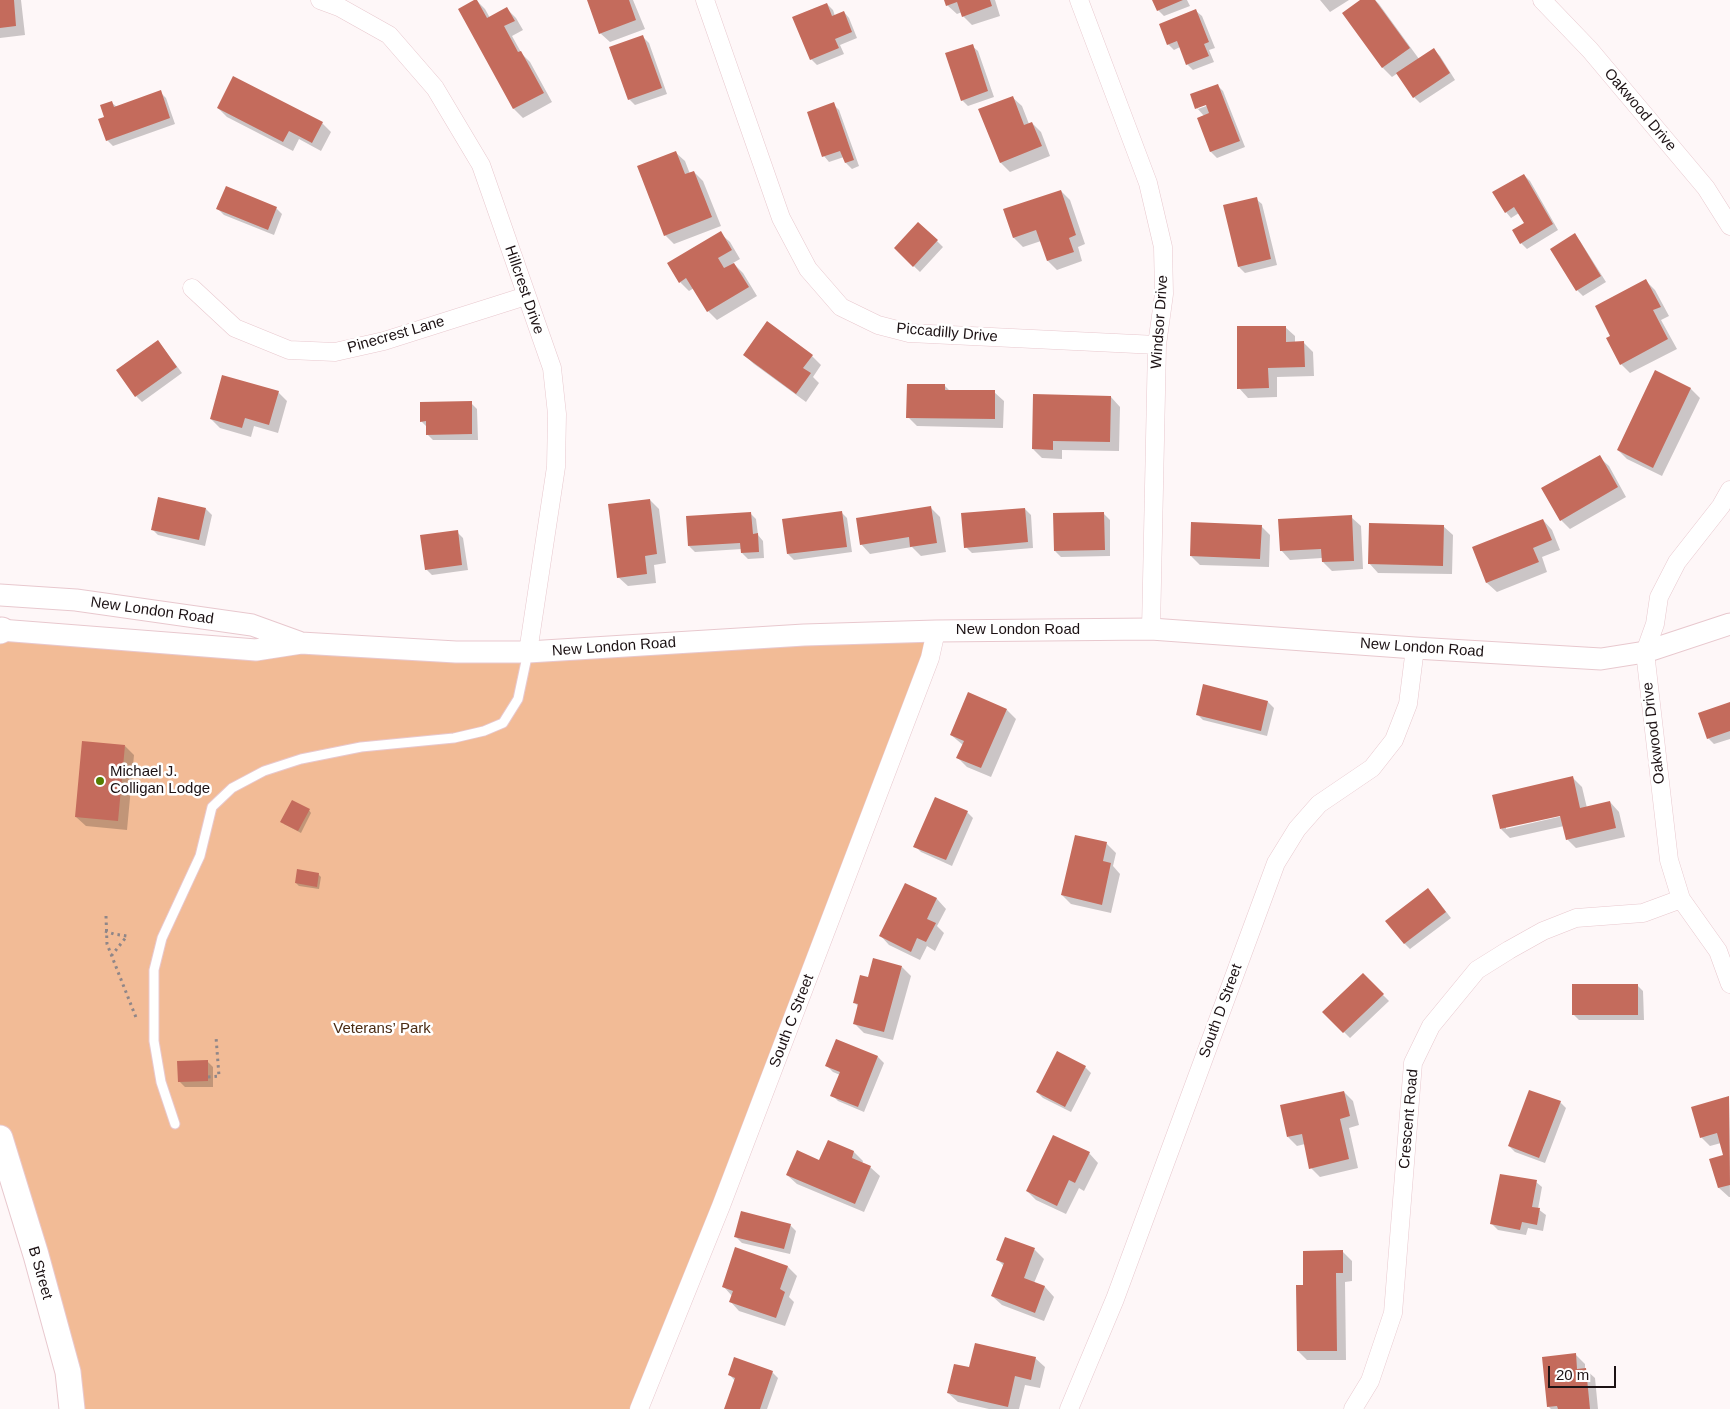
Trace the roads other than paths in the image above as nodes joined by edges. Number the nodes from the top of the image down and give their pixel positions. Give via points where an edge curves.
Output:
1 (320, 0) edge
2 (704, 0) edge
3 (1080, 0) edge
4 (1542, 0) edge
5 (1730, 226) edge
6 (192, 288) dead end
7 (526, 296) junction
8 (1157, 345) junction
9 (1730, 490) edge
10 (0, 595) edge
11 (1730, 624) edge
12 (1151, 629) junction
13 (1, 630) edge
14 (936, 631) junction
15 (301, 643) junction
16 (1415, 648) junction
17 (528, 652) junction
18 (1645, 652) junction
19 (1681, 899) junction
20 (1730, 984) edge
21 (175, 1124) dead end
22 (0, 1138) edge
23 (72, 1409) edge
24 (639, 1409) edge
25 (1069, 1409) edge
26 (1353, 1409) edge

1 - 7 street, Hillcrest Drive via 389,35 435,88 481,165
2 - 8 street, Piccadilly Drive via 781,218 808,269 841,307 878,325 909,333
3 - 8 street, Windsor Drive via 1148,183 1163,247 1164,294
4 - 5 street, Oakwood Drive via 1590,50 1706,188
6 - 7 street, Pinecrest Lane via 235,328 289,350 335,352 384,341
7 - 17 street, Hillcrest Drive via 552,368 557,414 556,467
8 - 12 street, Windsor Drive
9 - 18 street, Oakwood Drive via 1677,562 1659,597 1656,624
10 - 15 street, New London Road via 76,600 252,625
11 - 18 street, New London Road
12 - 14 street, New London Road
12 - 16 street, New London Road
13 - 15 street, New London Road via 256,650
14 - 17 street, New London Road via 804,635
14 - 24 street, South C Street via 930,658 722,1206
15 - 17 street, New London Road via 456,652
16 - 18 street, New London Road via 1602,659
16 - 25 street, South D Street via 1408,704 1394,740 1372,768 1319,804 1276,863 1115,1299
17 - 21 lane via 518,699 503,723 454,738 361,747 301,759 264,771 232,788 212,807 200,856 162,938 154,970 154,1042 161,1082
18 - 19 street, Oakwood Drive via 1669,860
19 - 20 street, Oakwood Drive via 1718,951
19 - 26 street, Crescent Road via 1643,913 1576,918 1543,931 1477,970 1431,1026 1413,1063 1394,1313 1370,1381
22 - 23 main road, B Street via 68,1372

